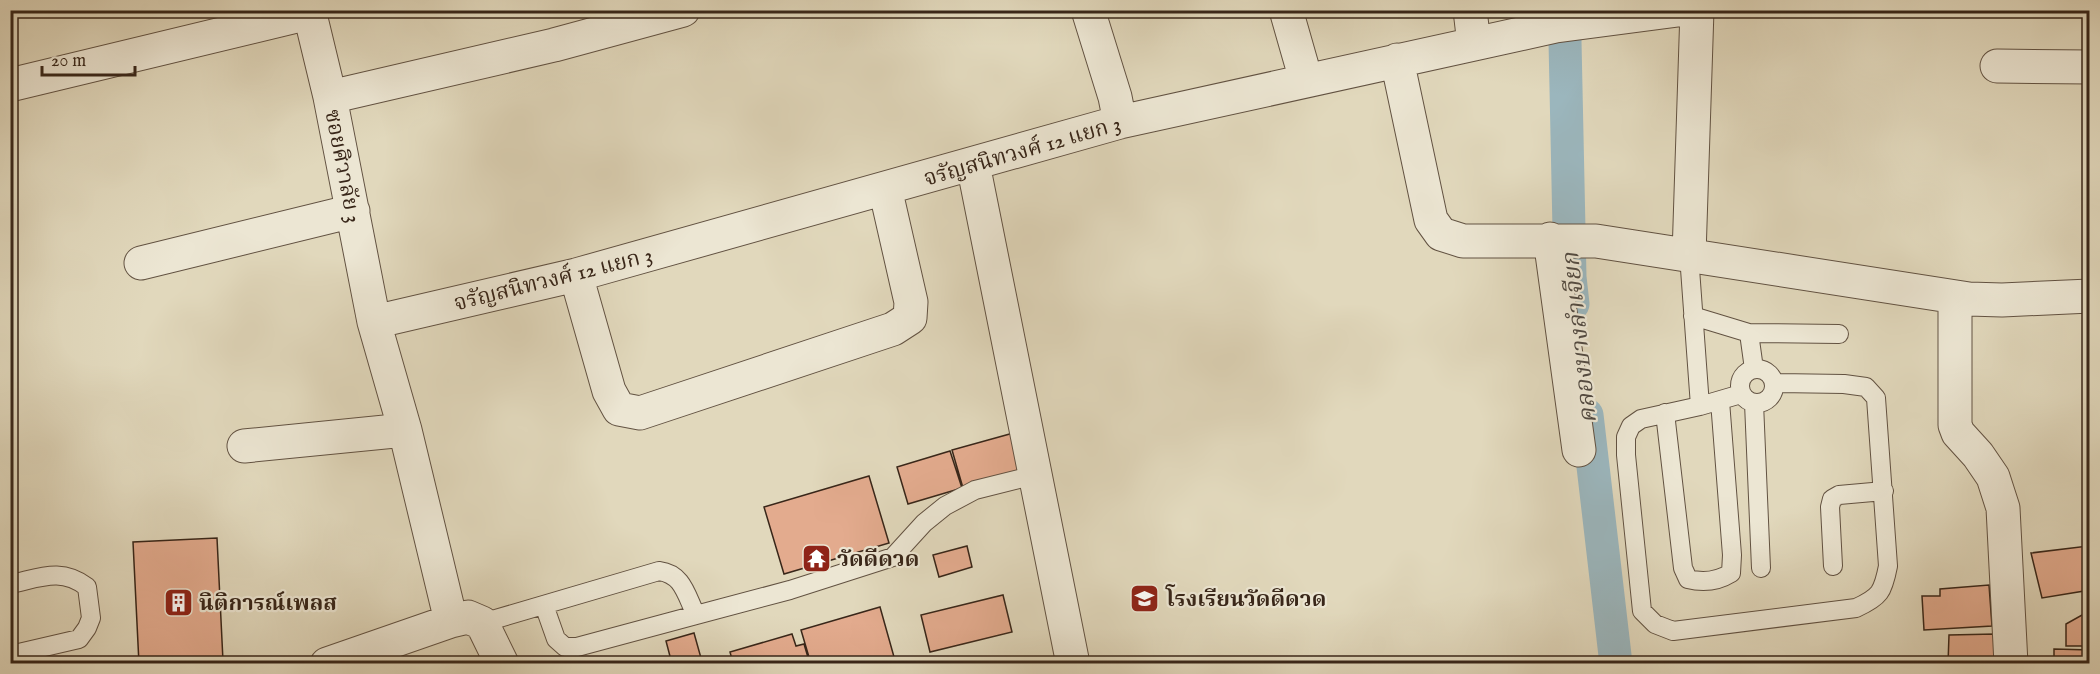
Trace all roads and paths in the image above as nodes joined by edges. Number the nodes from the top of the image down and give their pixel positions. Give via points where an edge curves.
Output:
1 (683, 10) edge
2 (1088, 10) edge
3 (1287, 10) edge
4 (1470, 10) edge
5 (1678, 10) edge
6 (1697, 10) edge
7 (309, 12) edge
8 (1474, 44) junction
9 (1397, 60) junction
10 (1997, 66) dead end
11 (2090, 67) edge
12 (1306, 80) junction
13 (10, 85) edge
14 (330, 97) junction
15 (1120, 122) junction
16 (973, 164) junction
17 (885, 188) junction
18 (353, 211) junction
19 (1555, 239) junction
20 (1689, 255) junction
21 (141, 263) dead end
22 (576, 274) junction
23 (2090, 296) edge
24 (1955, 297) junction
25 (1693, 316) junction
26 (374, 322) junction
27 (1749, 333) junction
28 (1839, 334) dead end
29 (1754, 369) junction
30 (1774, 383) junction
31 (1748, 398) junction
32 (1720, 401) junction
33 (1700, 406) junction
34 (1665, 413) junction
35 (405, 430) junction
36 (244, 446) dead end
37 (1579, 450) dead end
38 (1035, 475) junction
39 (1884, 491) junction
40 (1833, 566) dead end
41 (1761, 568) dead end
42 (10, 584) edge
43 (544, 605) junction
44 (696, 615) junction
45 (467, 622) junction
46 (10, 655) edge
47 (327, 663) edge
48 (502, 663) edge
49 (1073, 663) edge
50 (2011, 663) edge

1 - 14 street via 554,45
2 - 15 street
3 - 12 street
4 - 8 street
5 - 8 street, จรัญสนิทวงศ์ 12 แยก 3 via 1556,26
6 - 20 street
7 - 13 street
7 - 14 street, ซอยศิวาลัย 3
8 - 9 street, จรัญสนิทวงศ์ 12 แยก 3
9 - 12 street, จรัญสนิทวงศ์ 12 แยก 3
9 - 19 street via 1431,220 1441,234 1463,241
10 - 11 street
12 - 15 street, จรัญสนิทวงศ์ 12 แยก 3
14 - 18 street, ซอยศิวาลัย 3
15 - 16 street, จรัญสนิทวงศ์ 12 แยก 3
16 - 17 street, จรัญสนิทวงศ์ 12 แยก 3
16 - 38 street
17 - 22 street, จรัญสนิทวงศ์ 12 แยก 3
17 - 22 street via 911,302 910,318 893,329 640,413 619,409 609,391
18 - 21 street
18 - 26 street, ซอยศิวาลัย 3
19 - 20 street
19 - 37 street
20 - 24 street
20 - 25 lane
22 - 26 street, จรัญสนิทวงศ์ 12 แยก 3
23 - 24 street via 2002,300
24 - 50 street via 1955,425 1993,477 2003,508
25 - 27 lane
25 - 33 lane
26 - 35 street, ซอยศิวาลัย 3
27 - 28 lane
27 - 29 lane
29 - 30 lane via 1763,370
29 - 31 lane via 1742,378 1740,386
30 - 31 lane via 1770,399 1762,403
30 - 39 lane via 1866,387 1876,398
31 - 32 lane
31 - 41 lane
32 - 33 lane
32 - 34 lane via 1732,555 1731,573 1721,579 1697,582 1688,579 1683,568
33 - 34 lane
34 - 39 lane via 1630,426 1626,455 1642,611 1655,624 1673,631 1856,608 1874,600 1885,584 1888,566
35 - 36 street
35 - 45 street, ซอยศิวาลัย 3
38 - 44 lane via 975,490 945,506 893,557
38 - 49 street
39 - 40 lane via 1832,499
42 - 46 lane via 54,575 74,577 87,587 90,618 78,639
43 - 44 lane via 659,571 679,579
43 - 44 lane via 556,639 565,647
43 - 45 lane
45 - 47 street
45 - 48 street, ซอยศิวาลัย 3

